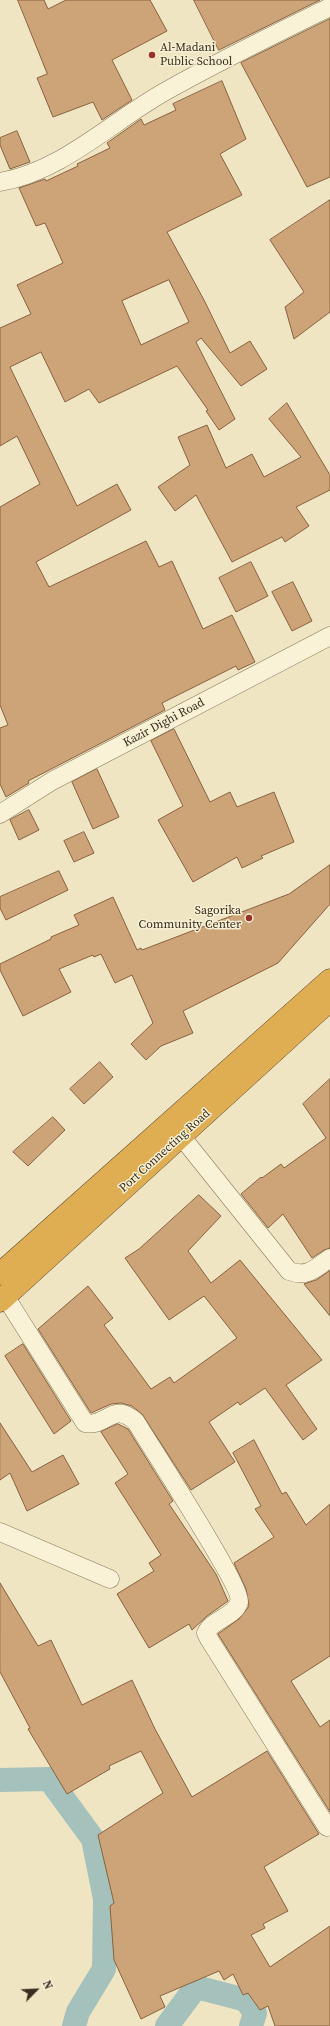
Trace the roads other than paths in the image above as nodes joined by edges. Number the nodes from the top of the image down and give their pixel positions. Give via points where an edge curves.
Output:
1 (330, 7) edge
2 (0, 182) edge
3 (330, 636) edge
4 (0, 814) edge
5 (330, 980) edge
6 (330, 1000) edge
7 (181, 1136) junction
8 (330, 1258) edge
9 (0, 1274) edge
10 (2, 1299) edge
11 (0, 1532) edge
12 (110, 1579) dead end
13 (327, 1827) dead end

1 - 2 street via 165,91 58,161 18,179
3 - 4 street, Kazir Dighi Road via 52,781
5 - 9 highway, Port Connecting Road
6 - 7 highway, Port Connecting Road
7 - 8 street via 289,1271 299,1275 310,1272
7 - 10 highway, Port Connecting Road
10 - 13 street via 85,1423 91,1424 119,1412 128,1414 136,1422 223,1563 238,1594 239,1602 234,1610 209,1626 206,1633
11 - 12 street

